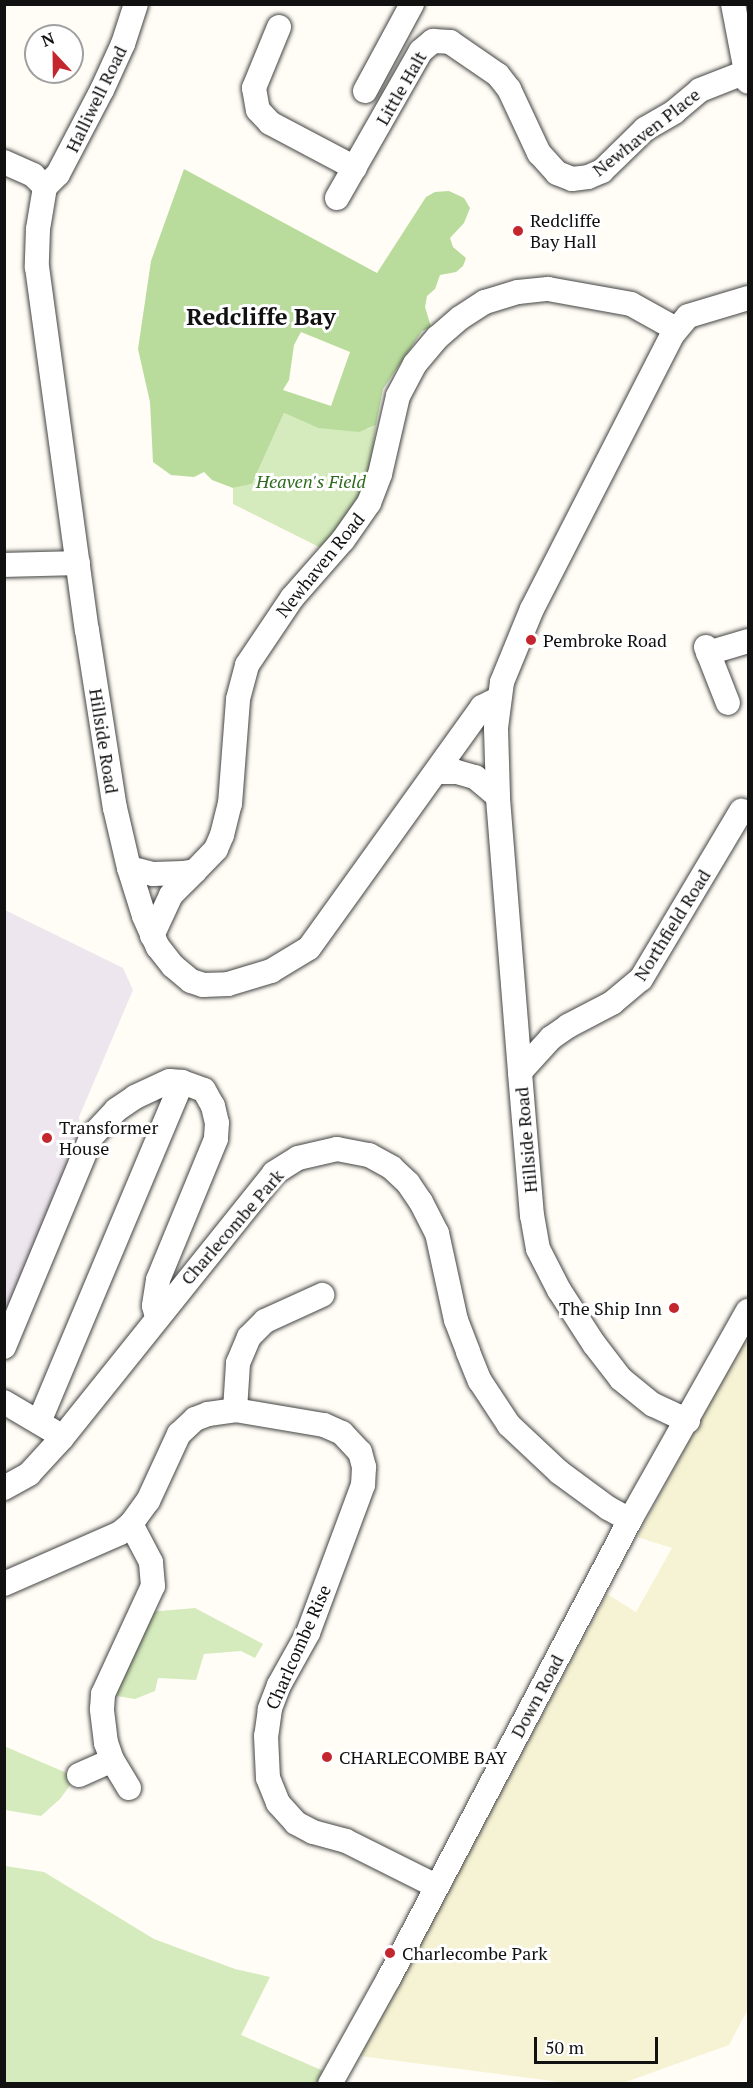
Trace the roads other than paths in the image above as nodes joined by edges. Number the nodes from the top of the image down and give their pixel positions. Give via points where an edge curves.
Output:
1 (136, 4) edge
2 (412, 4) edge
3 (733, 4) edge
4 (270, 35) dead end
5 (747, 77) edge
6 (365, 91) dead end
7 (4, 162) edge
8 (355, 168) junction
9 (579, 179) joint
10 (45, 187) junction
11 (337, 198) dead end
12 (748, 298) edge
13 (676, 329) junction
14 (78, 563) junction
15 (4, 565) edge
16 (748, 641) edge
17 (498, 699) junction
18 (728, 703) dead end
19 (437, 772) junction
20 (498, 796) junction
21 (740, 825) edge
22 (129, 868) junction
23 (195, 871) junction
24 (152, 936) junction
25 (517, 1014) junction
26 (568, 1026) junction
27 (520, 1072) junction
28 (182, 1082) junction
29 (322, 1294) dead end
30 (748, 1311) edge
31 (156, 1317) junction
32 (4, 1347) edge
33 (4, 1402) edge
34 (235, 1410) junction
35 (688, 1421) junction
36 (39, 1422) junction
37 (62, 1438) junction
38 (4, 1488) edge
39 (630, 1520) junction
40 (131, 1524) junction
41 (4, 1584) edge
42 (112, 1760) junction
43 (79, 1775) dead end
44 (129, 1788) dead end
45 (436, 1886) junction
46 (330, 2084) edge

1 - 10 street, Halliwell Road via 98,99 62,168
2 - 6 street
3 - 5 street
4 - 8 street via 254,88 260,114
5 - 9 street, Newhaven Place via 719,80 700,90 645,129 602,171
7 - 10 street via 33,175
8 - 9 street, Little Halt via 421,51 433,41 444,40 498,75 509,89 538,153 557,173
8 - 11 street, Little Halt
10 - 14 street, Hillside Road via 37,267
12 - 13 street via 688,316
13 - 17 street via 532,609 509,661
13 - 23 street, Newhaven Road via 620,300 566,291 518,291 472,310 424,351 395,405 380,474 369,502 343,540 292,598 248,665 238,699 230,804 222,835 209,858
14 - 15 street
14 - 22 street, Hillside Road via 115,807
16 - 18 street via 707,650
17 - 19 street, Hillside Road via 482,707
17 - 20 street, Hillside Road
19 - 20 street via 475,777
19 - 24 street, Hillside Road via 315,942 286,965 241,982 203,985 186,978 173,966
20 - 25 street, Hillside Road
21 - 26 street, Northfield Road via 641,978 612,1003
22 - 23 street via 153,874
22 - 24 street, Hillside Road
23 - 24 street, Newhaven Road via 171,895
25 - 26 street, Northfield Road via 527,1025 539,1029
25 - 27 street, Hillside Road
26 - 27 street, Northfield Road via 544,1044
27 - 35 street, Hillside Road via 534,1231 544,1266 621,1379 653,1405
28 - 31 street via 196,1085 209,1098 217,1123 216,1139 158,1280
28 - 32 street via 170,1081 135,1097 116,1110 92,1136
28 - 36 street
29 - 34 street via 265,1321 249,1337 236,1372
30 - 35 street, Down Road
31 - 37 street, Charlecombe Park
31 - 39 street, Charlecombe Park via 282,1167 328,1150 369,1155 400,1175 421,1202 437,1233 456,1320 468,1352 480,1381 509,1425 559,1472
33 - 36 street
34 - 40 street, Charlcombe Rise via 208,1414 187,1425 171,1448 148,1502
34 - 45 street, Charlcombe Rise via 332,1427 356,1446 364,1467 363,1485 308,1632 270,1709 266,1764 274,1795 296,1823 346,1841
35 - 39 street, Down Road
36 - 37 street
37 - 38 street, Charlecombe Park via 29,1474
39 - 45 street, Down Road
40 - 41 street, Charlcombe Rise via 101,1544
40 - 42 street via 151,1562 153,1586 103,1694 103,1727
42 - 43 street
42 - 44 street
45 - 46 street, Down Road

